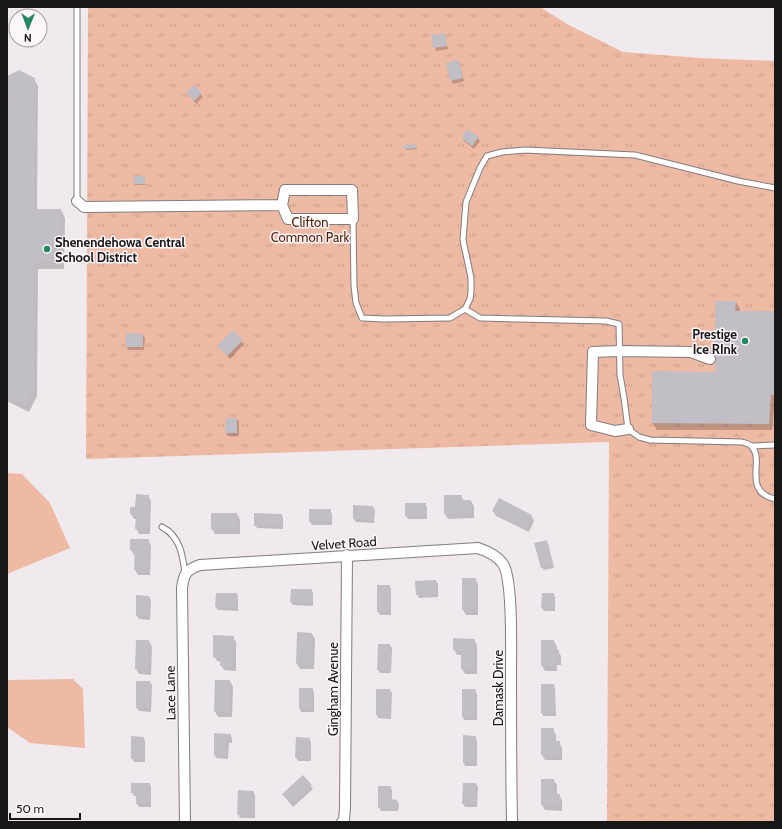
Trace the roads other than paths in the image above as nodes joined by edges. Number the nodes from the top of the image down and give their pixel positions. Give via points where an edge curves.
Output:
1 (77, 7) edge
2 (775, 188) edge
3 (77, 201) joint
4 (282, 205) junction
5 (353, 219) junction
6 (465, 309) junction
7 (619, 351) junction
8 (710, 358) dead end
9 (628, 429) junction
10 (775, 445) edge
11 (752, 446) junction
12 (775, 499) edge
13 (162, 527) dead end
14 (347, 556) junction
15 (497, 557) joint
16 (188, 571) junction
17 (185, 822) edge
18 (342, 822) edge
19 (512, 822) edge

1 - 3 lane
2 - 6 lane via 635,155 525,150 487,156 466,202 463,240 471,278 471,292
3 - 4 street via 84,207
4 - 5 street via 288,219
4 - 5 street via 285,190 352,190
5 - 6 lane via 354,286 356,303 362,318 450,318
6 - 7 lane via 480,318 606,320 619,324
7 - 8 street via 691,352
7 - 9 lane
7 - 9 street via 593,352 591,425 615,431
9 - 11 lane via 638,437 650,440 742,442
10 - 11 lane
11 - 12 lane via 759,488 764,496
13 - 16 lane via 176,540
14 - 15 street, Velvet Road via 478,548
14 - 16 street, Velvet Road via 200,565
14 - 18 street, Gingham Avenue via 345,808
15 - 19 street, Damask Drive via 504,564 509,584
16 - 17 street, Lace Lane via 182,588

